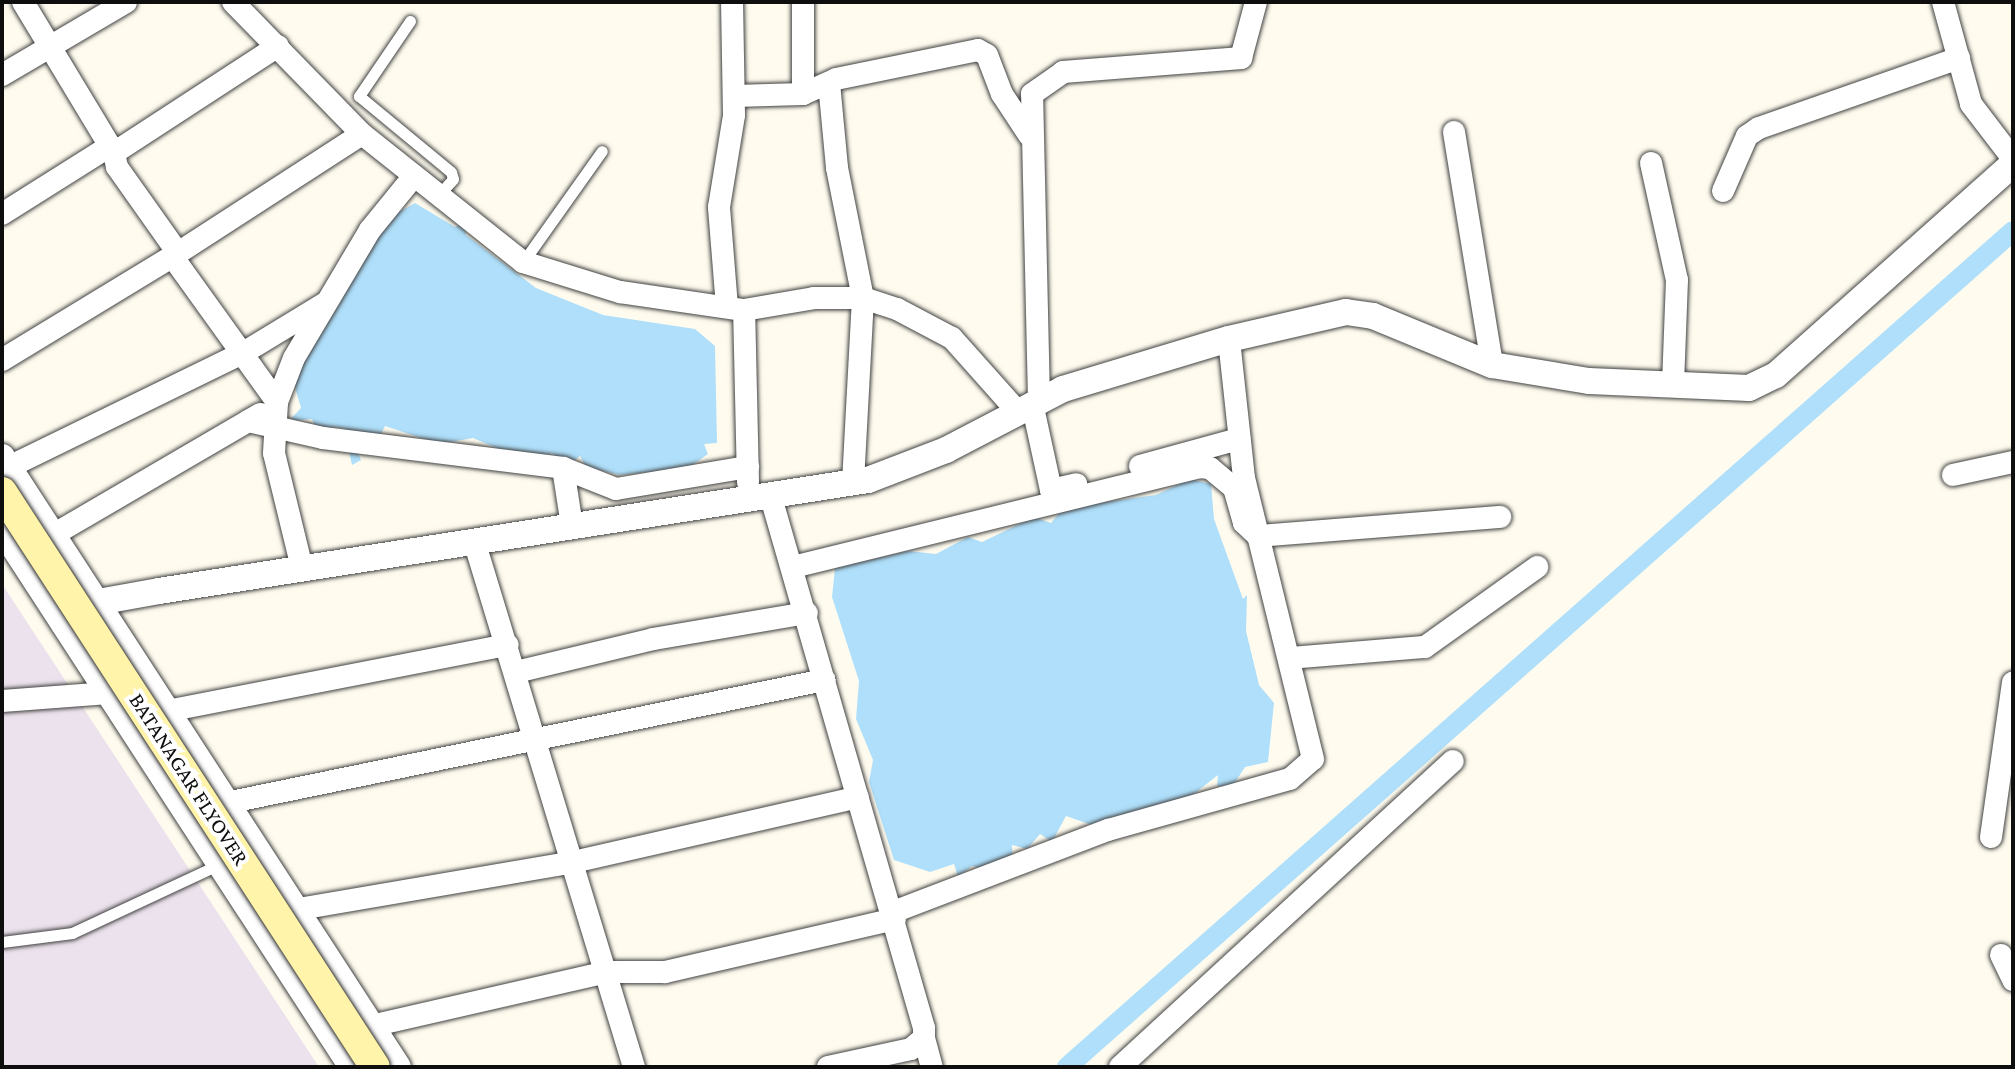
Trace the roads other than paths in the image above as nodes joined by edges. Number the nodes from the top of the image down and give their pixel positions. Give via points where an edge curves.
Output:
1 (23, 2) edge
2 (126, 2) edge
3 (233, 2) edge
4 (732, 2) edge
5 (803, 2) edge
6 (1256, 2) edge
7 (1943, 2) edge
8 (410, 21) dead end
9 (278, 46) junction
10 (51, 47) junction
11 (1959, 58) junction
12 (2, 75) edge
13 (829, 83) junction
14 (803, 94) junction
15 (734, 96) junction
16 (351, 104) junction
17 (1454, 132) dead end
18 (362, 134) junction
19 (1029, 136) junction
20 (112, 150) junction
21 (602, 151) dead end
22 (2013, 162) edge
23 (1651, 163) dead end
24 (413, 177) junction
25 (1723, 191) dead end
26 (436, 197) junction
27 (2, 214) edge
28 (175, 254) junction
29 (523, 262) junction
30 (863, 298) junction
31 (327, 302) junction
32 (736, 308) junction
33 (1229, 339) junction
34 (245, 352) junction
35 (2, 360) edge
36 (1492, 365) junction
37 (1673, 386) junction
38 (1029, 405) junction
39 (275, 411) junction
40 (1239, 439) junction
41 (2013, 462) edge
42 (748, 467) junction
43 (563, 468) junction
44 (4, 472) edge
45 (1953, 475) dead end
46 (853, 482) junction
47 (760, 495) junction
48 (1500, 517) dead end
49 (572, 526) junction
50 (2, 529) edge
51 (53, 535) junction
52 (1258, 536) junction
53 (475, 544) junction
54 (793, 567) junction
55 (1537, 567) dead end
56 (302, 568) junction
57 (98, 602) junction
58 (807, 613) junction
59 (64, 624) junction
60 (508, 645) junction
61 (1290, 658) junction
62 (141, 670) junction
63 (516, 672) junction
64 (824, 680) junction
65 (2013, 683) edge
66 (109, 693) junction
67 (2, 701) edge
68 (167, 711) junction
69 (534, 738) junction
70 (1453, 761) dead end
71 (858, 797) junction
72 (226, 803) junction
73 (1991, 837) dead end
74 (573, 862) junction
75 (221, 864) junction
76 (293, 910) junction
77 (894, 916) junction
78 (2, 942) edge
79 (2001, 955) dead end
80 (606, 972) junction
81 (2013, 980) edge
82 (371, 1026) junction
83 (924, 1038) junction
84 (1134, 1062) edge
85 (352, 1067) edge
86 (375, 1067) edge
87 (398, 1067) edge
88 (634, 1067) edge
89 (828, 1067) edge
90 (932, 1067) edge

1 - 10 street
2 - 10 street
3 - 9 street
4 - 15 street
5 - 14 street
6 - 19 street via 1241,58 1063,72 1032,94
7 - 11 street
8 - 16 lane
9 - 16 street
9 - 20 street
10 - 12 street
10 - 20 street
11 - 22 street via 1971,104
11 - 25 street via 1759,128 1747,136
13 - 14 street
13 - 19 street via 983,51
13 - 30 street via 837,168
14 - 15 street
15 - 32 street via 719,207
16 - 18 street
16 - 26 lane via 451,172 453,179
17 - 36 street
18 - 24 street
18 - 28 street
19 - 38 street
20 - 27 street
20 - 28 street via 117,167
21 - 29 lane
22 - 37 street via 1776,375 1731,391
23 - 37 street via 1677,280
24 - 26 street
24 - 31 street via 370,230
26 - 29 street
28 - 34 street
28 - 35 street
29 - 32 street via 620,292
30 - 32 street
30 - 38 street via 935,325
30 - 46 street
31 - 34 street
31 - 39 street
32 - 42 street
33 - 36 street via 1346,312 1373,316
33 - 38 street
33 - 40 street
34 - 39 street
34 - 44 street
36 - 37 street
38 - 40 street via 1051,490
38 - 46 street via 946,450
39 - 43 street
39 - 51 street via 248,421
39 - 56 street
40 - 52 street
41 - 45 street
42 - 43 street via 616,489
42 - 47 street
43 - 49 street
44 - 51 street
44 - 86 main road, BATANAGAR FLYOVER, bridge
46 - 47 street
47 - 49 street
47 - 54 street
48 - 52 street
49 - 53 street
50 - 59 street
51 - 57 street
52 - 54 street via 1244,523 1234,488 1221,483 1210,468 1199,467
52 - 61 street
53 - 56 street
53 - 60 street
54 - 58 street
55 - 61 street via 1425,647
56 - 57 street
57 - 59 street
57 - 62 street
58 - 63 street via 653,639
58 - 64 street
59 - 66 street
60 - 63 street
60 - 68 street
61 - 77 street via 1314,743 1305,772 1108,830
62 - 66 street
62 - 68 street
63 - 69 street
64 - 69 street
64 - 71 street
65 - 73 street
66 - 67 street
66 - 75 street
68 - 72 street
69 - 72 street
69 - 74 street
70 - 84 street
71 - 74 street
71 - 77 street
72 - 76 street
74 - 76 street
74 - 80 street
75 - 78 lane via 72,933
75 - 85 street
76 - 82 street
77 - 80 street via 665,972
77 - 83 street
79 - 81 street
80 - 82 street
80 - 88 street
82 - 87 street
83 - 89 street via 911,1049
83 - 90 street

